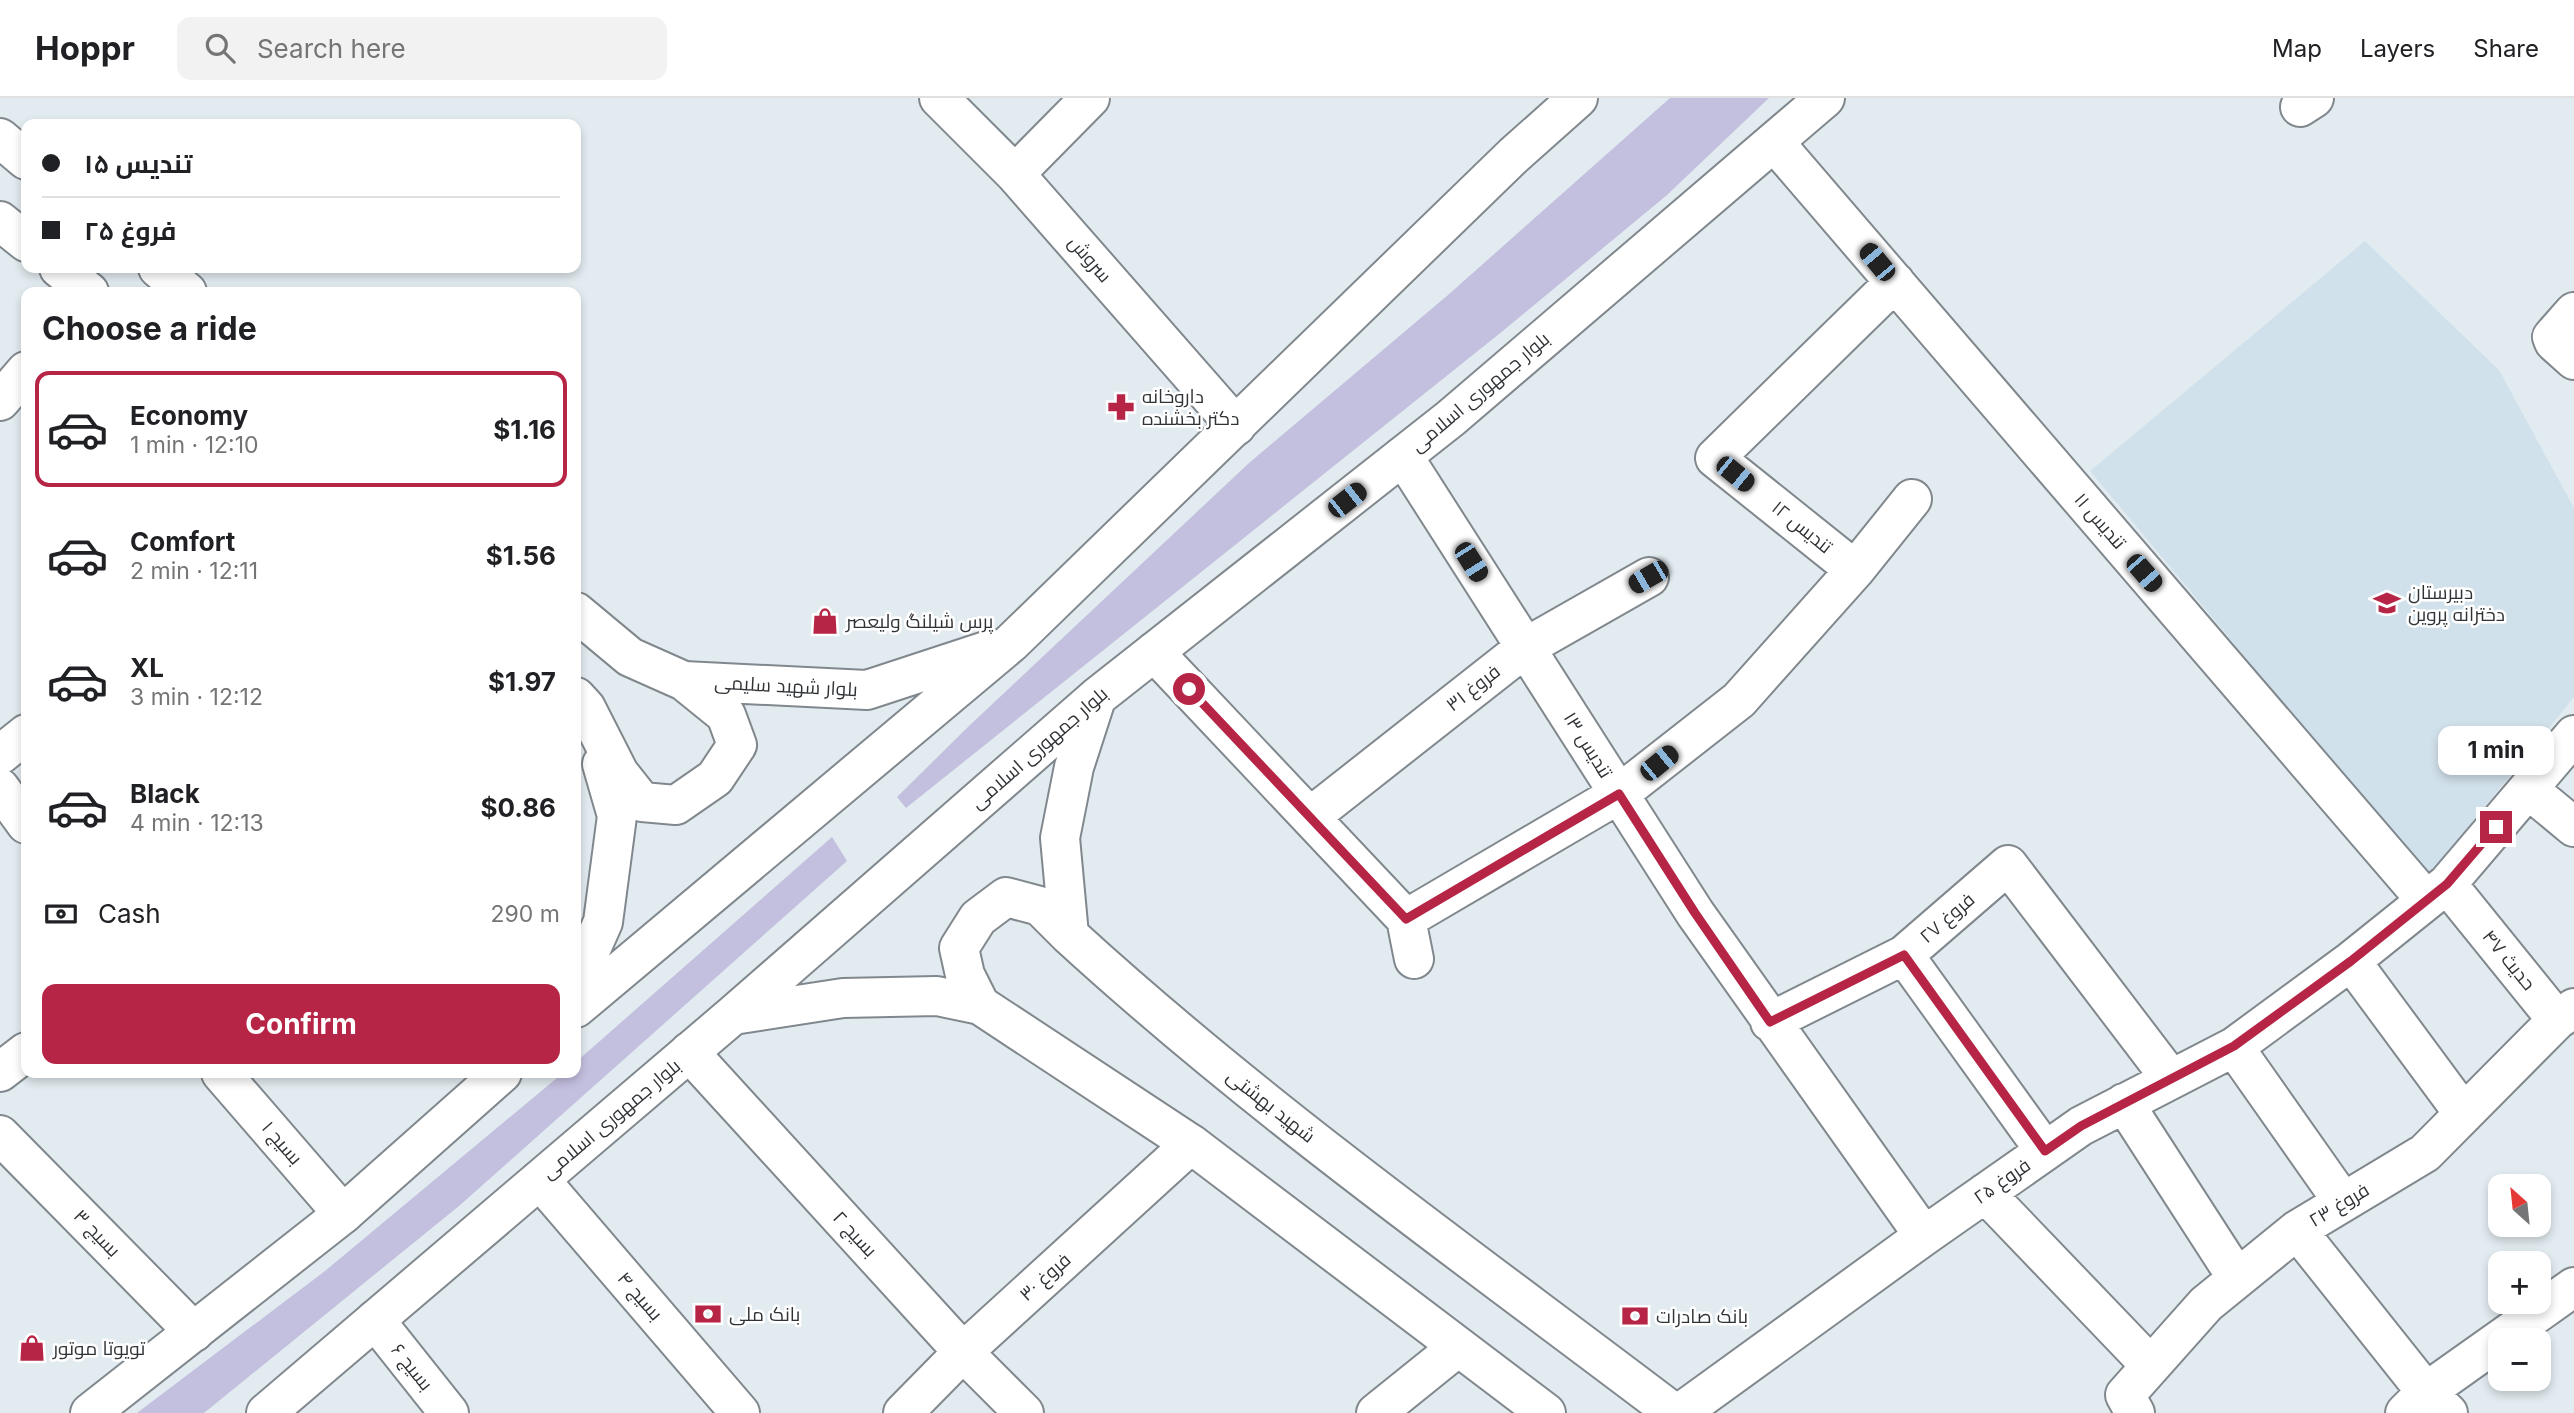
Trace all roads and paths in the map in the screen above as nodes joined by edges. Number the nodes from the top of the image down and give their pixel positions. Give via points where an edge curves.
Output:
1 (939, 98) edge
2 (1090, 98) edge
3 (1578, 98) edge
4 (1825, 98) edge
5 (0, 138) edge
6 (1774, 142) junction
7 (21, 156) edge
8 (1015, 174) junction
9 (0, 221) edge
10 (21, 238) edge
11 (64, 273) edge
12 (164, 273) edge
13 (1895, 282) junction
14 (83, 287) edge
15 (181, 287) edge
16 (2574, 312) edge
17 (2574, 360) edge
18 (21, 377) edge
19 (0, 401) edge
20 (1236, 426) junction
21 (1403, 456) junction
22 (1912, 499) dead end
23 (1855, 570) junction
24 (1648, 577) dead end
25 (581, 616) edge
26 (1011, 643) junction
27 (1525, 647) junction
28 (1154, 652) junction
29 (684, 681) junction
30 (1097, 697) junction
31 (581, 702) edge
32 (2574, 735) edge
33 (21, 738) edge
34 (0, 755) edge
35 (0, 788) edge
36 (2528, 789) junction
37 (1619, 794) junction
38 (21, 817) edge
39 (1310, 817) junction
40 (2574, 827) edge
41 (2437, 892) junction
42 (1406, 919) junction
43 (1069, 935) junction
44 (1904, 955) junction
45 (1414, 959) dead end
46 (2351, 961) junction
47 (581, 972) edge
48 (581, 1004) edge
49 (979, 1004) junction
50 (2566, 1014) edge
51 (733, 1015) junction
52 (1770, 1022) junction
53 (2234, 1046) junction
54 (689, 1052) junction
55 (21, 1056) edge
56 (0, 1072) edge
57 (225, 1078) edge
58 (496, 1078) edge
59 (2171, 1079) junction
60 (2124, 1103) junction
61 (2464, 1114) junction
62 (0, 1135) edge
63 (1191, 1144) junction
64 (2045, 1151) junction
65 (540, 1180) junction
66 (1985, 1193) junction
67 (2343, 1202) junction
68 (343, 1214) junction
69 (2297, 1230) junction
70 (1924, 1236) junction
71 (2237, 1278) junction
72 (2570, 1297) edge
73 (375, 1320) junction
74 (194, 1332) junction
75 (1458, 1347) junction
76 (963, 1352) junction
77 (2151, 1366) junction
78 (2130, 1404) edge
79 (2427, 1406) edge
80 (90, 1413) edge
81 (266, 1413) edge
82 (449, 1413) edge
83 (740, 1413) edge
84 (903, 1413) edge
85 (1024, 1413) edge
86 (1376, 1413) edge
87 (1546, 1413) edge
88 (1674, 1413) edge
89 (1680, 1413) edge

1 - 8 street, سروش
2 - 8 street
3 - 20 street
4 - 6 street, بلوار جمهوری اسلامی
5 - 7 street
6 - 13 street, تندیس ۱۱
6 - 21 street, بلوار جمهوری اسلامی
8 - 20 street, سروش
9 - 10 street
11 - 14 street
12 - 15 street
13 - 23 street, تندیس ۱۲ via 1715,458
13 - 41 street, تندیس ۱۱
16 - 17 street via 2552,337
18 - 19 street
20 - 26 street
21 - 27 street, تندیس ۱۳
21 - 28 street, بلوار جمهوری اسلامی
22 - 23 street
23 - 37 street via 1739,699
24 - 27 street, فروغ ۳۱
25 - 29 street, بلوار شهید سلیمی via 630,657
26 - 29 street, بلوار شهید سلیمی via 867,690
26 - 48 street
27 - 37 street, تندیس ۱۳
27 - 39 street, فروغ ۳۱
28 - 30 street, بلوار جمهوری اسلامی
28 - 39 street
29 - 31 street via 726,715 737,744 715,778 676,805 642,802 619,773
30 - 43 street via 1074,767 1060,838
30 - 51 street, بلوار جمهوری اسلامی
31 - 47 street via 617,816 603,922
32 - 36 street, فروغ ۲۵
33 - 34 street
35 - 38 street
36 - 40 street
36 - 41 street, فروغ ۲۵
37 - 42 street
37 - 52 street, تندیس ۱۳
39 - 42 street
41 - 46 street, فروغ ۲۵
41 - 50 street, حدیث ۴۷
42 - 45 street
43 - 49 street, شهید بهشتی via 1040,906 1006,897 978,918 958,947
43 - 88 street, شهید بهشتی via 1272,1108
44 - 52 street, فروغ ۲۷
44 - 59 street, فروغ ۲۷ via 2008,865
44 - 64 street
46 - 53 street, فروغ ۲۵
46 - 61 street
49 - 51 street via 937,996 843,998
49 - 63 street
50 - 61 street, فروغ ۲۳
51 - 54 street, بلوار جمهوری اسلامی
52 - 70 street, تندیس ۱۳
53 - 59 street, فروغ ۲۵
53 - 67 street
54 - 65 street, بلوار جمهوری اسلامی
54 - 76 street, بسیج ۲
55 - 56 street
57 - 68 street, بسیج ۱
58 - 68 street
59 - 60 street, فروغ ۲۵
60 - 64 street, فروغ ۲۵
60 - 71 street
61 - 67 street, فروغ ۲۳ via 2425,1153
62 - 74 street, بسیج ۳
63 - 75 street
63 - 76 street, فروغ ۳۰
64 - 66 street, فروغ ۲۵
65 - 73 street, بلوار جمهوری اسلامی
65 - 83 street, بسیج ۴
66 - 70 street, فروغ ۲۵
66 - 77 street
67 - 69 street, فروغ ۲۳
68 - 74 street
69 - 71 street, فروغ ۲۳
69 - 79 street
70 - 89 street, فروغ ۲۵
71 - 77 street, فروغ ۲۳ via 2206,1304
72 - 79 street
73 - 81 street, بلوار جمهوری اسلامی
73 - 82 street, بسیج ۶
74 - 80 street
75 - 86 street
75 - 87 street
76 - 84 street, فروغ ۳۰
76 - 85 street, بسیج ۲
77 - 78 street, فروغ ۲۳

